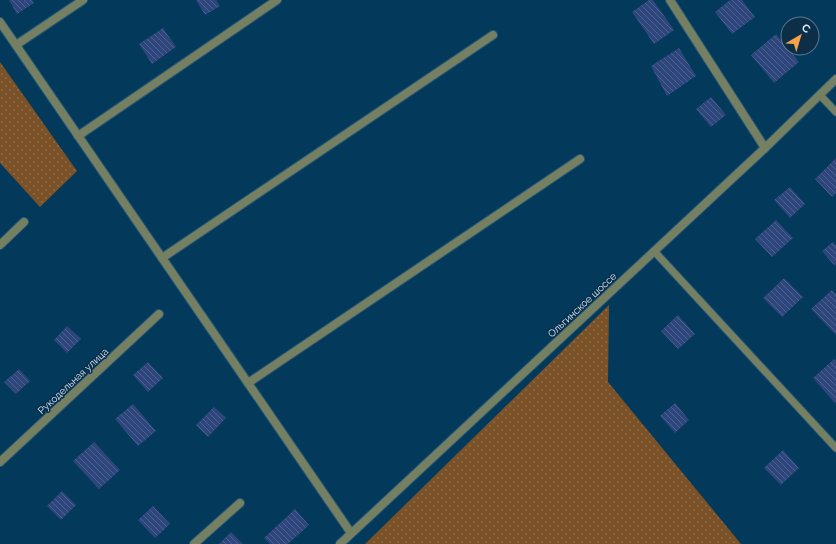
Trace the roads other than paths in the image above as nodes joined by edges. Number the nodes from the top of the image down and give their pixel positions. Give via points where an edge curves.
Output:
1 (82, 0) edge
2 (277, 0) edge
3 (670, 0) edge
4 (0, 22) edge
5 (493, 35) dead end
6 (16, 45) junction
7 (836, 79) edge
8 (820, 95) junction
9 (836, 112) edge
10 (78, 136) junction
11 (765, 148) junction
12 (580, 159) dead end
13 (24, 222) dead end
14 (0, 245) edge
15 (654, 251) junction
16 (162, 258) junction
17 (159, 314) dead end
18 (248, 383) junction
19 (836, 448) edge
20 (0, 462) edge
21 (240, 502) dead end
22 (352, 533) junction
23 (194, 544) edge
24 (340, 544) edge

1 - 6 street
2 - 10 street
3 - 11 street
4 - 6 street
5 - 16 street
6 - 10 street
7 - 8 street, Ольгинское шоссе
8 - 9 lane
8 - 11 street, Ольгинское шоссе
10 - 16 street
11 - 15 street, Ольгинское шоссе
12 - 18 street
13 - 14 street
15 - 19 lane
15 - 22 street, Ольгинское шоссе
16 - 18 street
17 - 20 street, Рукодельная улица
18 - 22 street
21 - 23 street
22 - 24 street, Ольгинское шоссе

